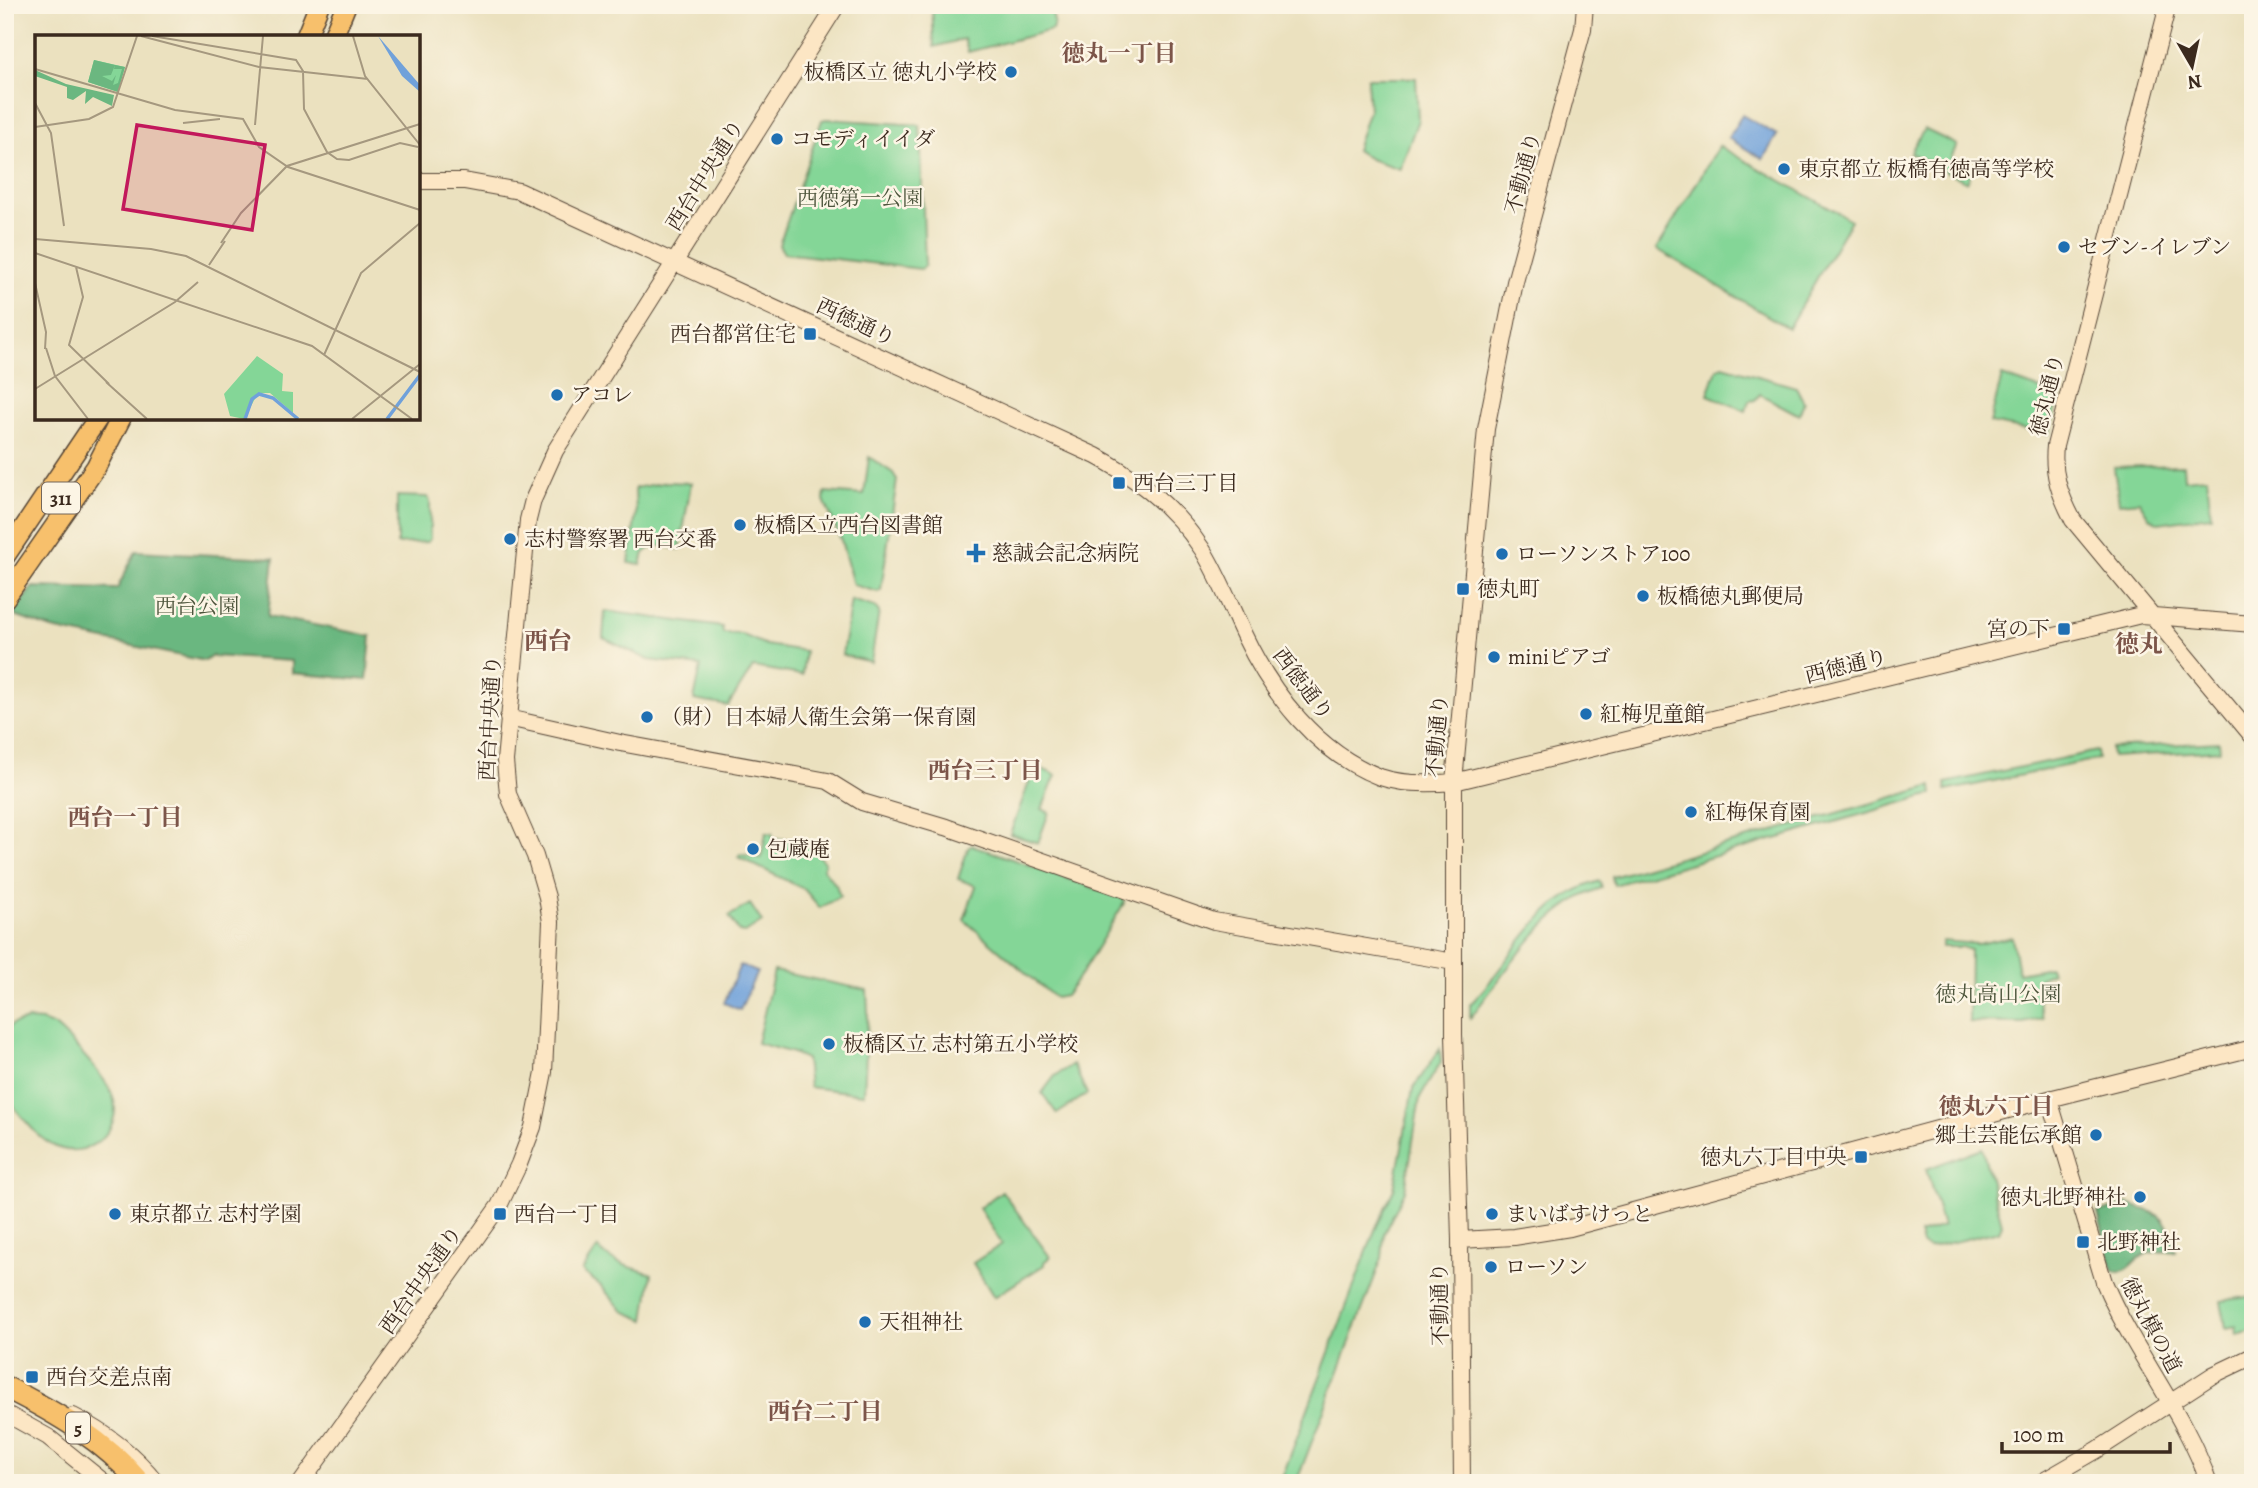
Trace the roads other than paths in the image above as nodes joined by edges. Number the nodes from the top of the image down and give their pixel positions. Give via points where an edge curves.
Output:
1 (319, 5) edge
2 (332, 5) edge
3 (346, 5) edge
4 (837, 5) edge
5 (1585, 5) edge
6 (2168, 5) edge
7 (307, 35) edge
8 (320, 35) edge
9 (334, 35) edge
10 (420, 181) edge
11 (674, 262) junction
12 (84, 420) edge
13 (97, 420) edge
14 (118, 420) edge
15 (118, 420) edge
16 (5, 533) edge
17 (5, 556) edge
18 (5, 579) edge
19 (5, 598) edge
20 (2153, 615) junction
21 (2253, 624) edge
22 (508, 718) junction
23 (2253, 737) edge
24 (1454, 782) junction
25 (1454, 962) junction
26 (2253, 1048) edge
27 (2049, 1099) junction
28 (1460, 1240) junction
29 (2253, 1356) edge
30 (5, 1381) edge
31 (5, 1387) edge
32 (5, 1401) edge
33 (2169, 1403) junction
34 (5, 1413) edge
35 (105, 1483) edge
36 (122, 1483) edge
37 (140, 1483) edge
38 (157, 1483) edge
39 (301, 1483) edge
40 (1462, 1483) edge
41 (2040, 1483) edge
42 (2209, 1483) edge

1 - 7 main road
2 - 8 main road
3 - 9 main road
4 - 11 street, 西台中央通り
5 - 24 street, 不動通り via 1583,29 1515,282 1486,429
6 - 20 street, 徳丸通り via 2053,462 2073,520
10 - 11 street, 西徳通り via 484,183 519,191
11 - 22 street, 西台中央通り via 555,452 533,500 525,538
11 - 24 street, 西徳通り via 1096,456 1132,477 1171,510 1202,549 1252,651 1319,740 1382,778
12 - 16 main road
13 - 17 main road, 311
14 - 18 main road, 311
15 - 19 main road via 96,467
20 - 21 street, 西徳通り
20 - 23 street, 徳丸通り
20 - 24 street, 西徳通り
22 - 25 street via 828,781 862,802 1214,920
22 - 39 street, 西台中央通り via 508,794 535,856 551,922 544,1072 533,1127 499,1206
24 - 25 street, 不動通り
25 - 28 street, 不動通り
26 - 27 street
27 - 28 street via 1570,1228
27 - 33 street, 徳丸槙の道 via 2104,1282
28 - 40 street, 不動通り
29 - 33 street
30 - 38 street via 97,1428
31 - 37 highway, 5 via 75,1426
32 - 36 highway, 5 via 67,1436
33 - 41 street
33 - 42 street, 徳丸槙の道 via 2196,1449
34 - 35 street via 48,1437

